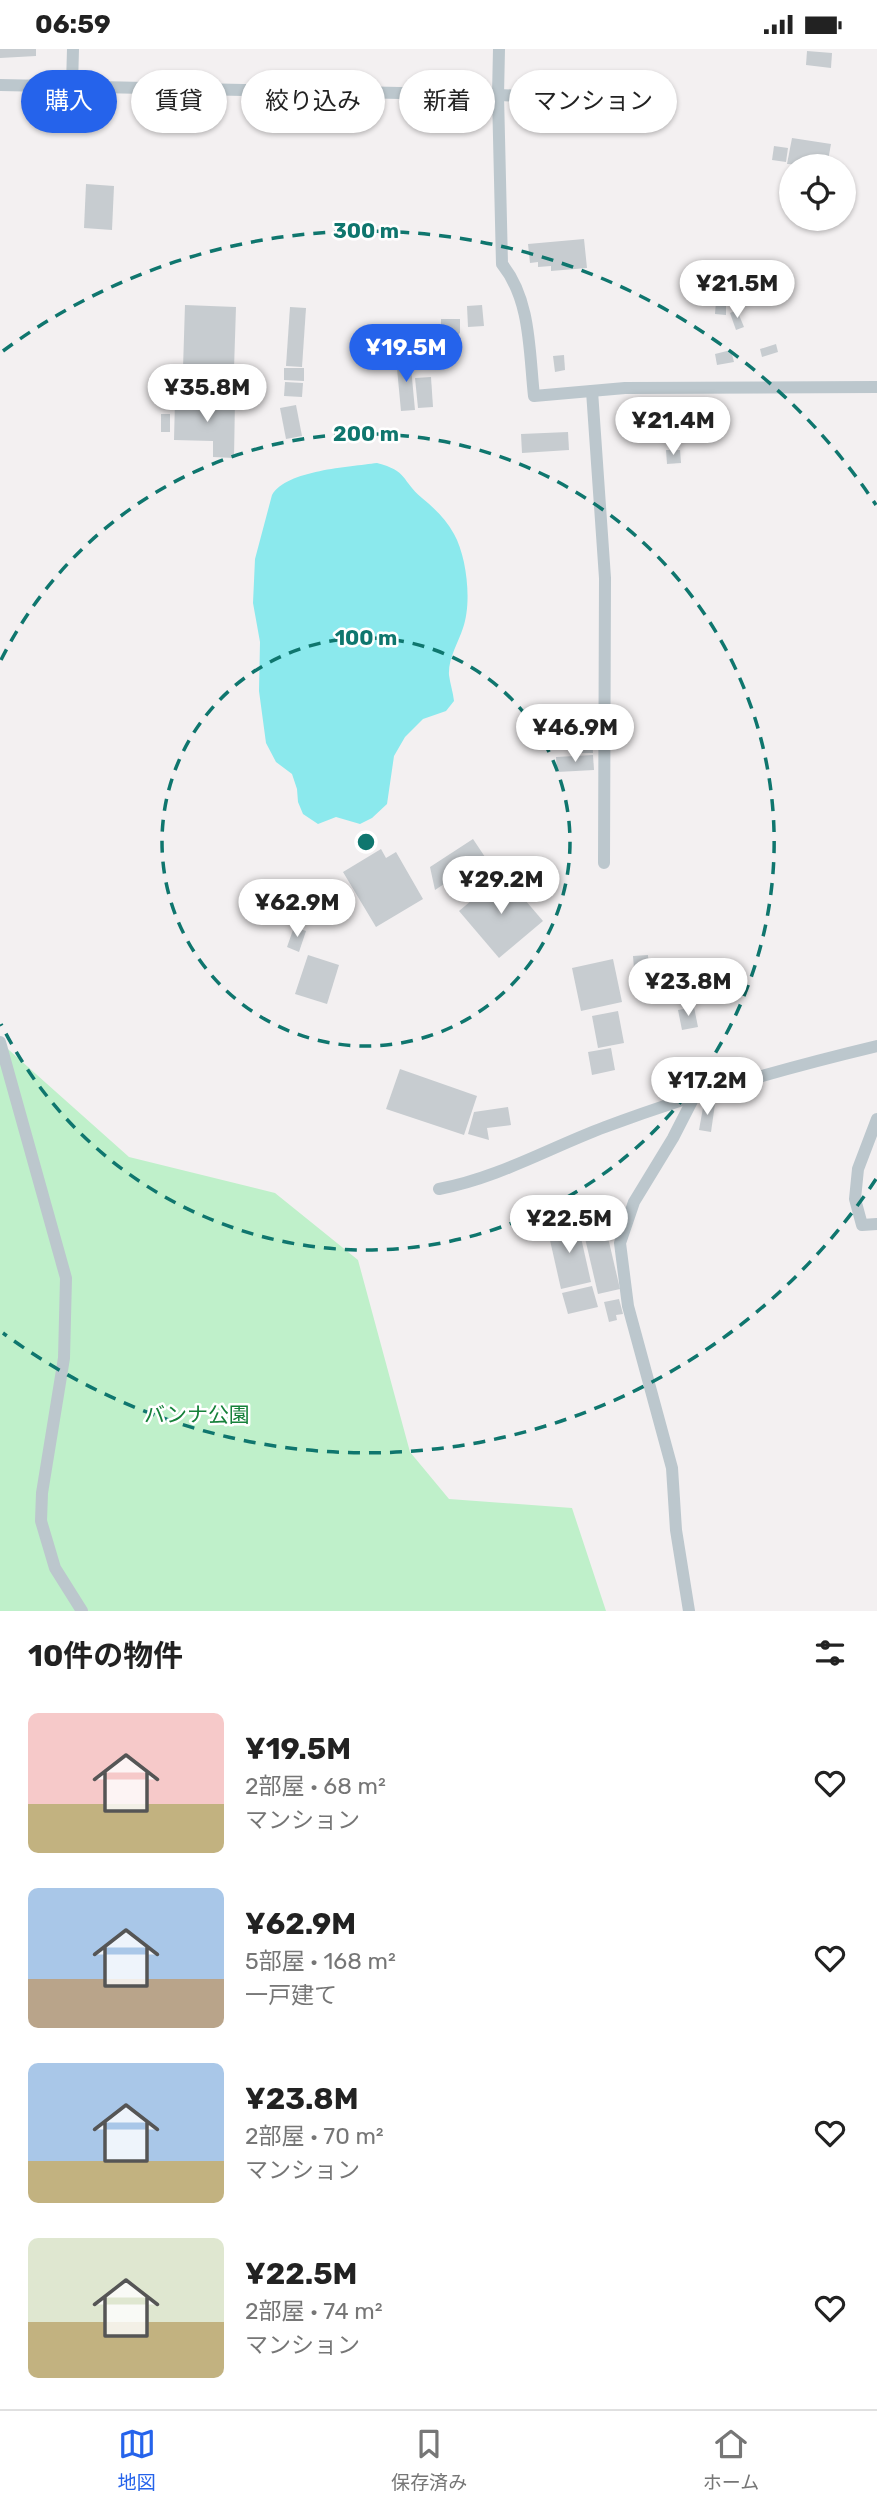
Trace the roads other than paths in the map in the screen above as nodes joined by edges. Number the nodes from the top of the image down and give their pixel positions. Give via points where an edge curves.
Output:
1 (73, 49) edge
2 (499, 49) edge
3 (72, 70) edge
4 (0, 85) edge
5 (21, 85) edge
6 (117, 86) edge
7 (498, 95) junction
8 (509, 95) edge
9 (877, 387) edge
10 (592, 391) junction
11 (604, 863) dead end
12 (0, 1042) edge
13 (877, 1047) edge
14 (695, 1095) junction
15 (877, 1119) edge
16 (439, 1189) dead end
17 (877, 1224) edge
18 (82, 1611) edge
19 (690, 1611) edge

1 - 3 street
2 - 7 street
4 - 5 street
6 - 7 street
7 - 8 street
7 - 10 street via 502,264 519,291 524,310 534,396
9 - 10 street
10 - 11 street via 605,578
12 - 18 street via 66,1278 64,1358 41,1521 48,1551
13 - 14 street
14 - 16 street via 586,1135 517,1167
14 - 19 street via 634,1202 620,1243 628,1306 672,1468 676,1530
15 - 17 street via 858,1169 855,1199 862,1225

